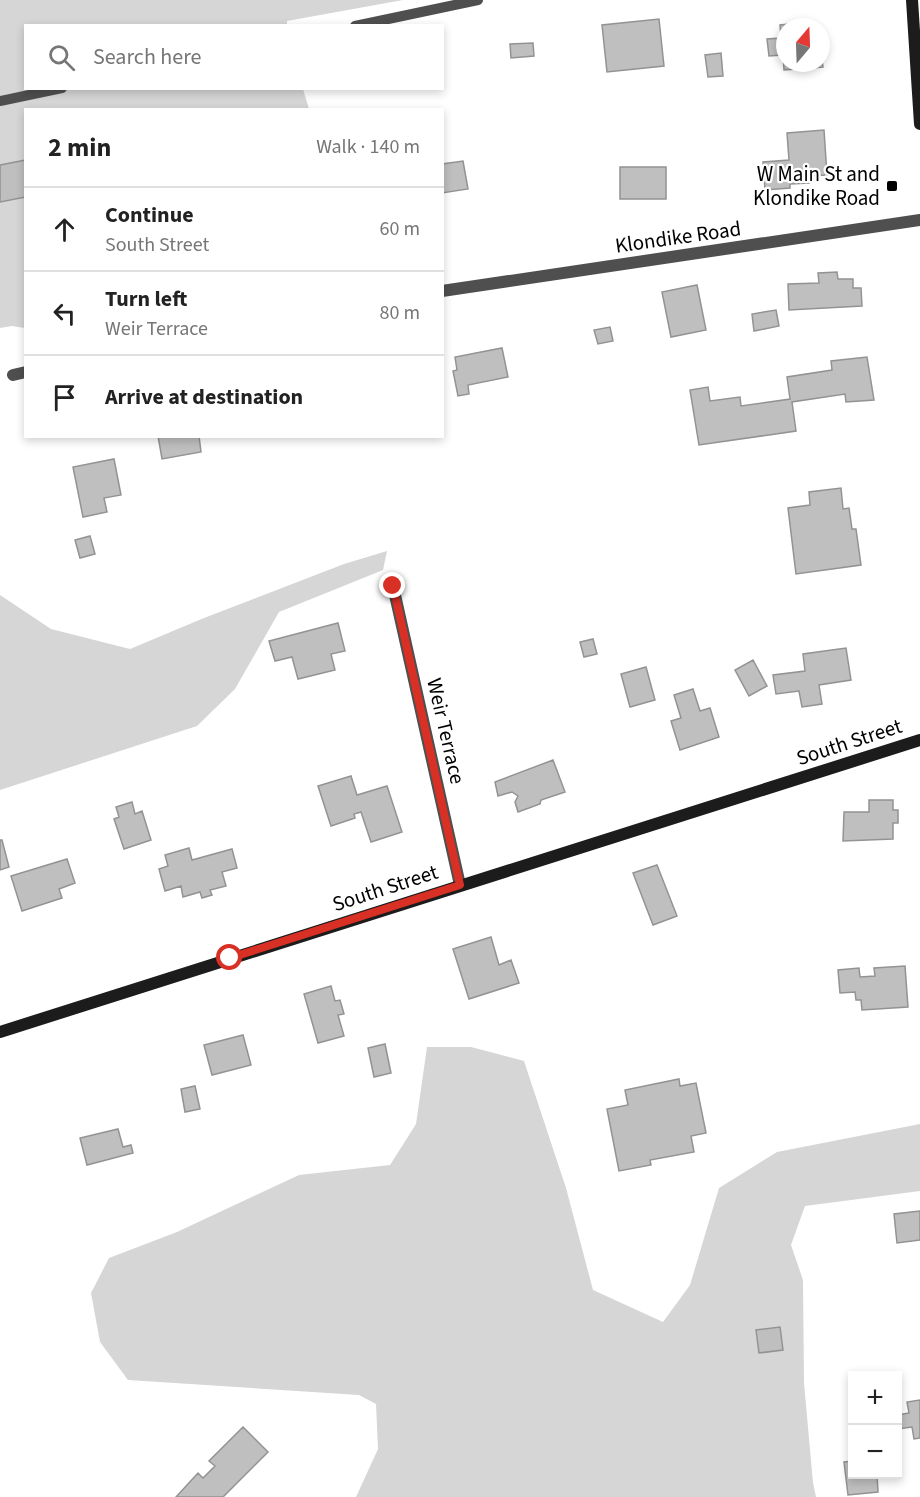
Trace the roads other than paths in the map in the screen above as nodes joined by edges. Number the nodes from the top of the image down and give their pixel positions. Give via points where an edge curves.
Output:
1 (478, 0) edge
2 (912, 0) edge
3 (916, 14) edge
4 (364, 24) edge
5 (52, 90) edge
6 (0, 101) edge
7 (920, 124) edge
8 (920, 220) edge
9 (444, 291) edge
10 (393, 586) dead end
11 (920, 740) edge
12 (460, 885) junction
13 (0, 1032) edge

1 - 4 lane
2 - 3 street
3 - 7 street
5 - 6 lane
8 - 9 street, Klondike Road
10 - 12 street, Weir Terrace
11 - 12 street, South Street
12 - 13 street, South Street

